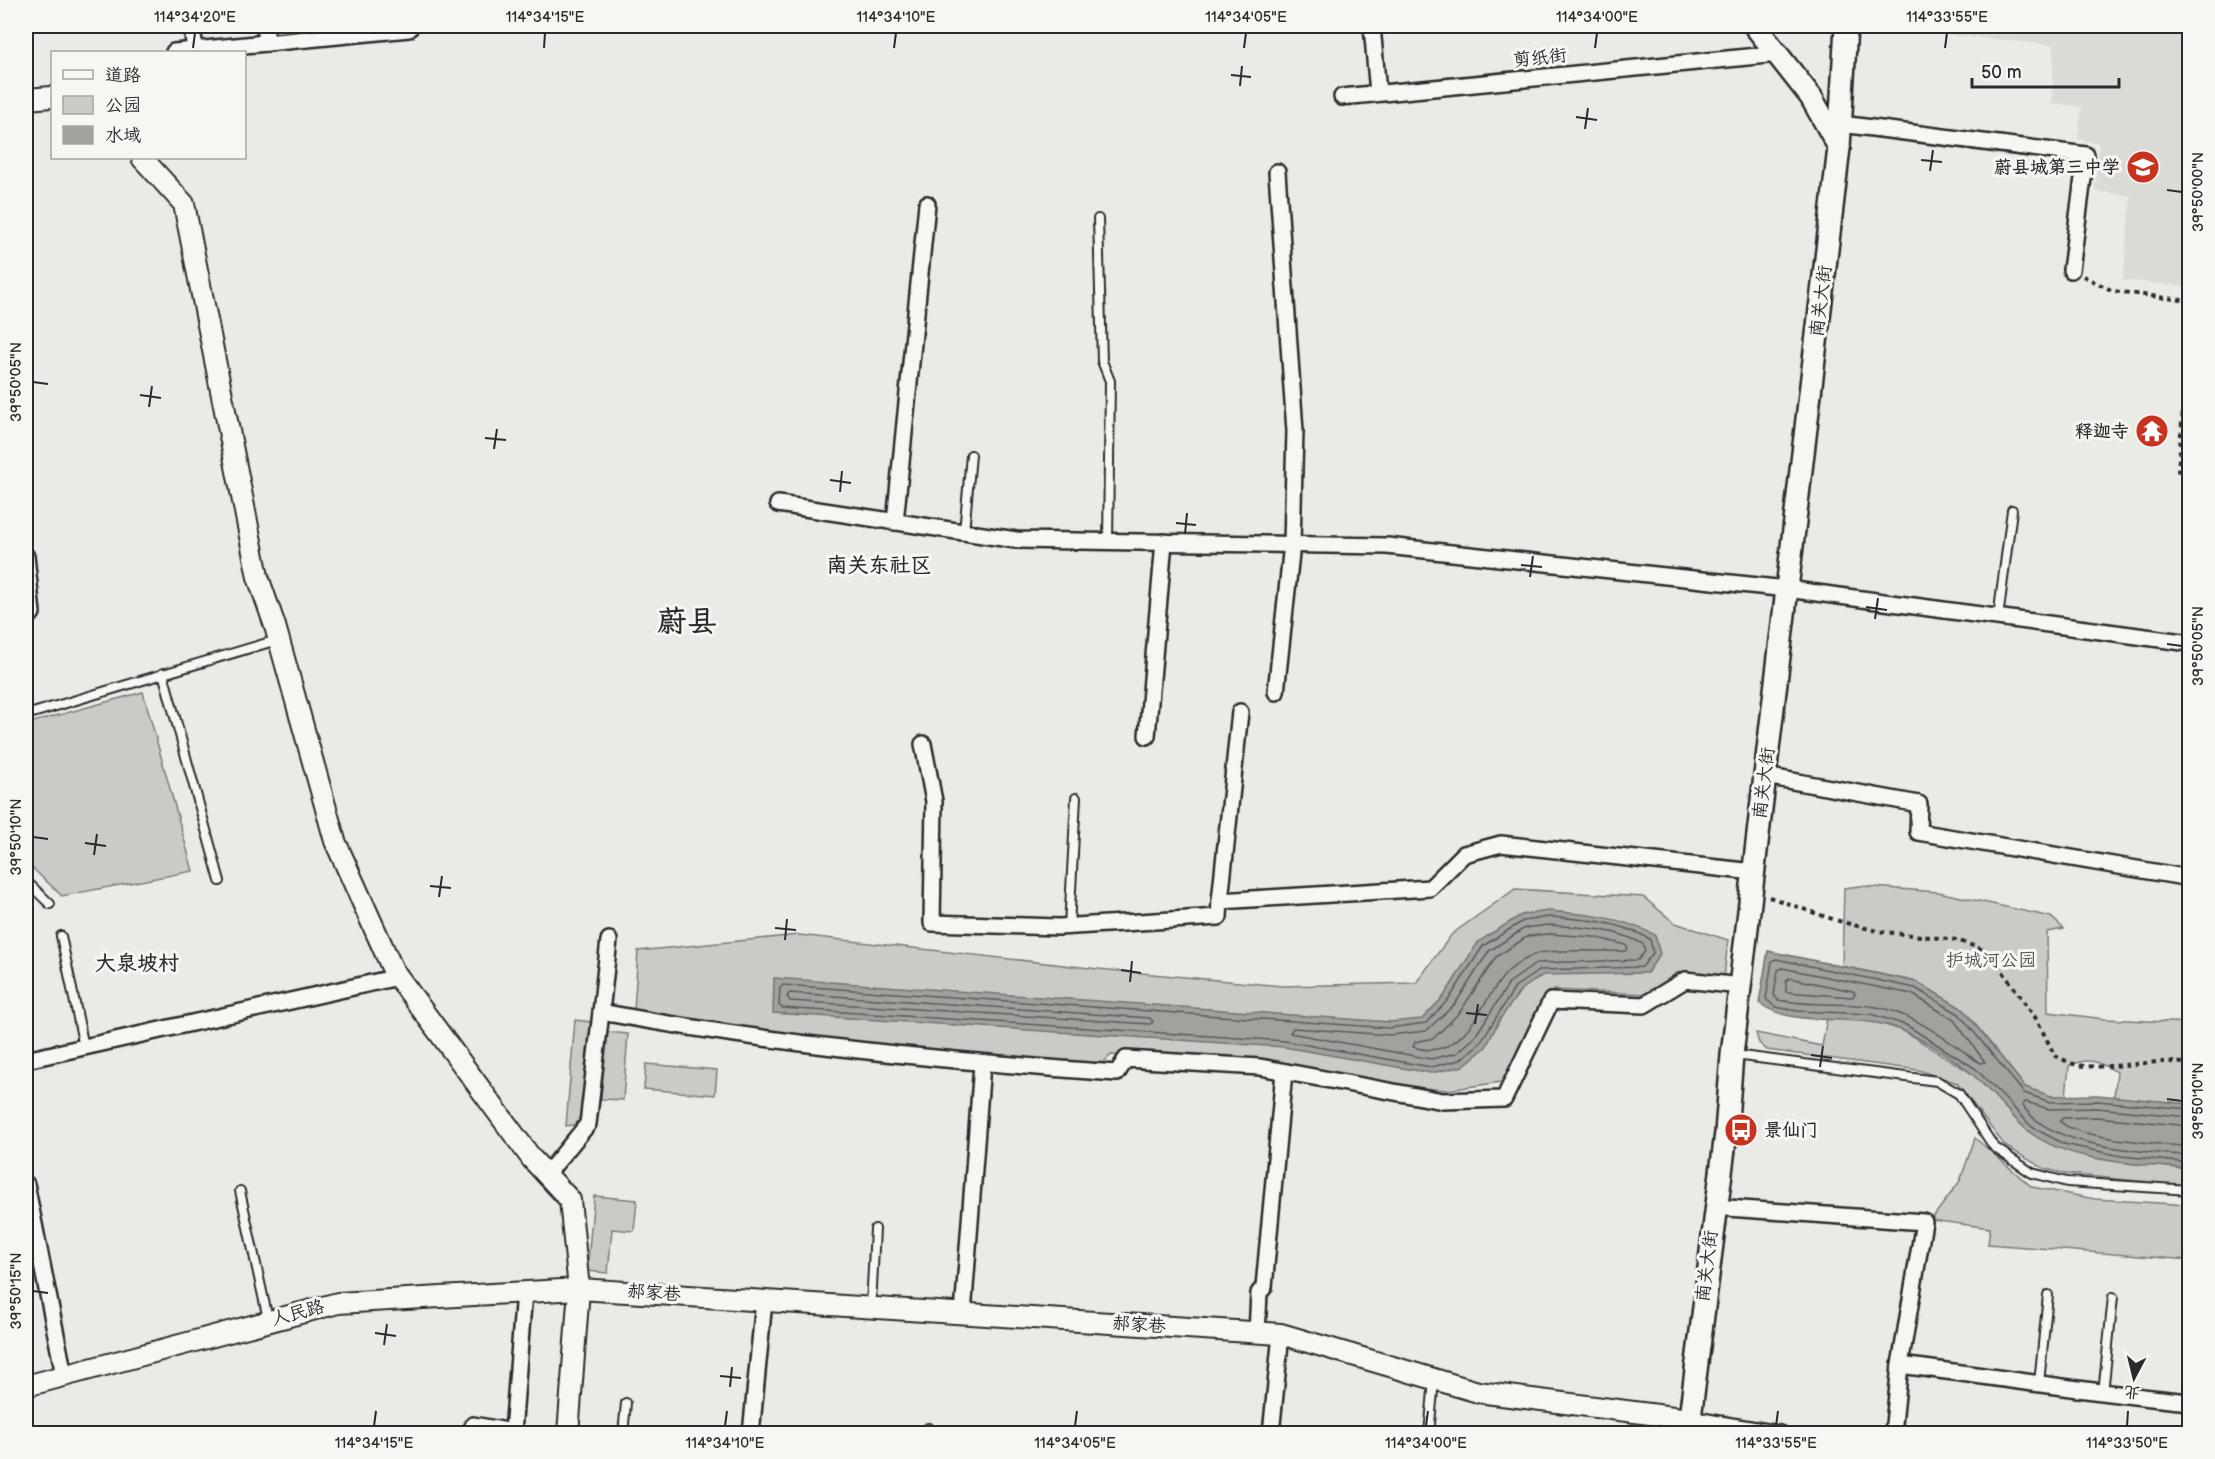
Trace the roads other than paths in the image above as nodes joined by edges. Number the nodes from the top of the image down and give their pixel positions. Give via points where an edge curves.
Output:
1 (192, 26) edge
2 (265, 26) edge
3 (408, 26) edge
4 (1372, 26) edge
5 (1755, 26) edge
6 (1846, 26) edge
7 (267, 43) junction
8 (195, 51) joint
9 (1778, 54) junction
10 (1378, 93) junction
11 (51, 97) edge
12 (1342, 97) dead end
13 (26, 99) edge
14 (1841, 124) junction
15 (1839, 148) junction
16 (143, 159) edge
17 (1277, 172) dead end
18 (927, 204) dead end
19 (1098, 219) dead end
20 (2071, 270) road end
21 (970, 455) dead end
22 (778, 504) dead end
23 (2012, 510) dead end
24 (896, 522) junction
25 (964, 532) junction
26 (1108, 542) junction
27 (1164, 542) junction
28 (1292, 544) junction
29 (26, 556) edge
30 (1787, 589) junction
31 (32, 613) dead end
32 (1998, 618) junction
33 (278, 639) junction
34 (2190, 643) edge
35 (163, 673) junction
36 (1276, 692) dead end
37 (1240, 712) dead end
38 (26, 715) edge
39 (1147, 736) dead end
40 (923, 744) dead end
41 (1765, 776) junction
42 (1076, 798) dead end
43 (2190, 879) edge
44 (26, 881) edge
45 (220, 881) dead end
46 (1753, 881) junction
47 (1220, 901) junction
48 (50, 904) dead end
49 (1069, 927) junction
50 (61, 936) dead end
51 (609, 940) dead end
52 (398, 977) junction
53 (1741, 986) junction
54 (601, 1012) junction
55 (84, 1047) junction
56 (1732, 1055) junction
57 (26, 1060) edge
58 (982, 1064) junction
59 (1284, 1072) junction
60 (546, 1175) junction
61 (26, 1184) edge
62 (2190, 1190) edge
63 (240, 1191) dead end
64 (1714, 1207) junction
65 (874, 1229) dead end
66 (579, 1289) junction
67 (524, 1292) junction
68 (2049, 1295) dead end
69 (2113, 1297) dead end
70 (764, 1301) junction
71 (871, 1308) junction
72 (963, 1314) junction
73 (268, 1321) junction
74 (1257, 1333) junction
75 (1281, 1334) junction
76 (1900, 1365) junction
77 (64, 1375) junction
78 (1434, 1378) junction
79 (2039, 1383) junction
80 (26, 1386) edge
81 (2102, 1394) junction
82 (2190, 1402) edge
83 (626, 1403) dead end
84 (1688, 1426) edge
85 (472, 1434) edge
86 (568, 1434) edge
87 (623, 1434) edge
88 (751, 1434) edge
89 (1271, 1434) edge
90 (1429, 1434) edge
91 (1780, 1434) edge
92 (1893, 1434) edge

1 - 8 street
2 - 7 street
3 - 7 street
4 - 10 street
5 - 9 main road
6 - 14 main road, 南关大街
7 - 8 street
9 - 10 street, 剪纸街
9 - 15 main road via 1811,97
10 - 12 street, 剪纸街
11 - 13 street
14 - 15 main road, 南关大街
14 - 20 street via 2086,155
15 - 30 main road, 南关大街
16 - 33 street via 184,204 258,577
17 - 28 street via 1295,431
18 - 24 street
19 - 26 lane via 1102,361 1110,381
21 - 25 lane
22 - 24 street
23 - 32 lane
24 - 25 street
25 - 26 street via 1016,540
26 - 27 street
27 - 28 street
27 - 39 street
28 - 30 street via 1387,546
28 - 36 street
29 - 31 street
30 - 32 street
30 - 41 main road, 南关大街
32 - 34 street
33 - 35 lane
33 - 52 street via 335,841
35 - 38 lane
35 - 45 lane
37 - 47 street
40 - 49 street via 934,801 932,923
41 - 43 street via 1919,804 1918,832
41 - 46 main road, 南关大街
42 - 49 lane
44 - 48 lane
46 - 47 street via 1501,844 1464,854 1430,888
46 - 53 main road, 南关大街
47 - 49 street via 1219,917
50 - 55 lane
51 - 54 street
52 - 55 street
52 - 60 street
53 - 56 main road, 南关大街
53 - 59 street via 1686,980 1644,1005 1551,1001 1504,1099 1443,1101
54 - 58 street via 698,1031
54 - 60 street via 588,1124
55 - 57 street
56 - 62 lane via 1937,1081 1959,1094 1994,1147 2032,1173 2067,1182
56 - 64 main road, 南关大街 via 1726,1133
58 - 59 street via 1117,1073 1126,1059 1260,1067
58 - 72 street
59 - 74 street
60 - 66 street via 570,1200
61 - 77 street
63 - 73 lane
64 - 76 street via 1923,1222
64 - 84 main road, 南关大街
65 - 71 lane
66 - 67 street, 人民路
66 - 70 street, 郝家巷
66 - 86 street
67 - 73 street, 人民路 via 338,1303
67 - 85 street via 513,1432 473,1425
68 - 79 lane
69 - 81 lane
70 - 71 street, 郝家巷
70 - 88 street
71 - 72 street, 郝家巷
72 - 74 street, 郝家巷
73 - 77 street, 人民路
74 - 75 street, 郝家巷
75 - 78 street, 郝家巷
75 - 89 street
76 - 79 street
76 - 92 street
77 - 80 street, 人民路
78 - 84 street, 郝家巷 via 1478,1392
78 - 90 lane
79 - 81 street
81 - 82 street
83 - 87 lane
84 - 91 street

